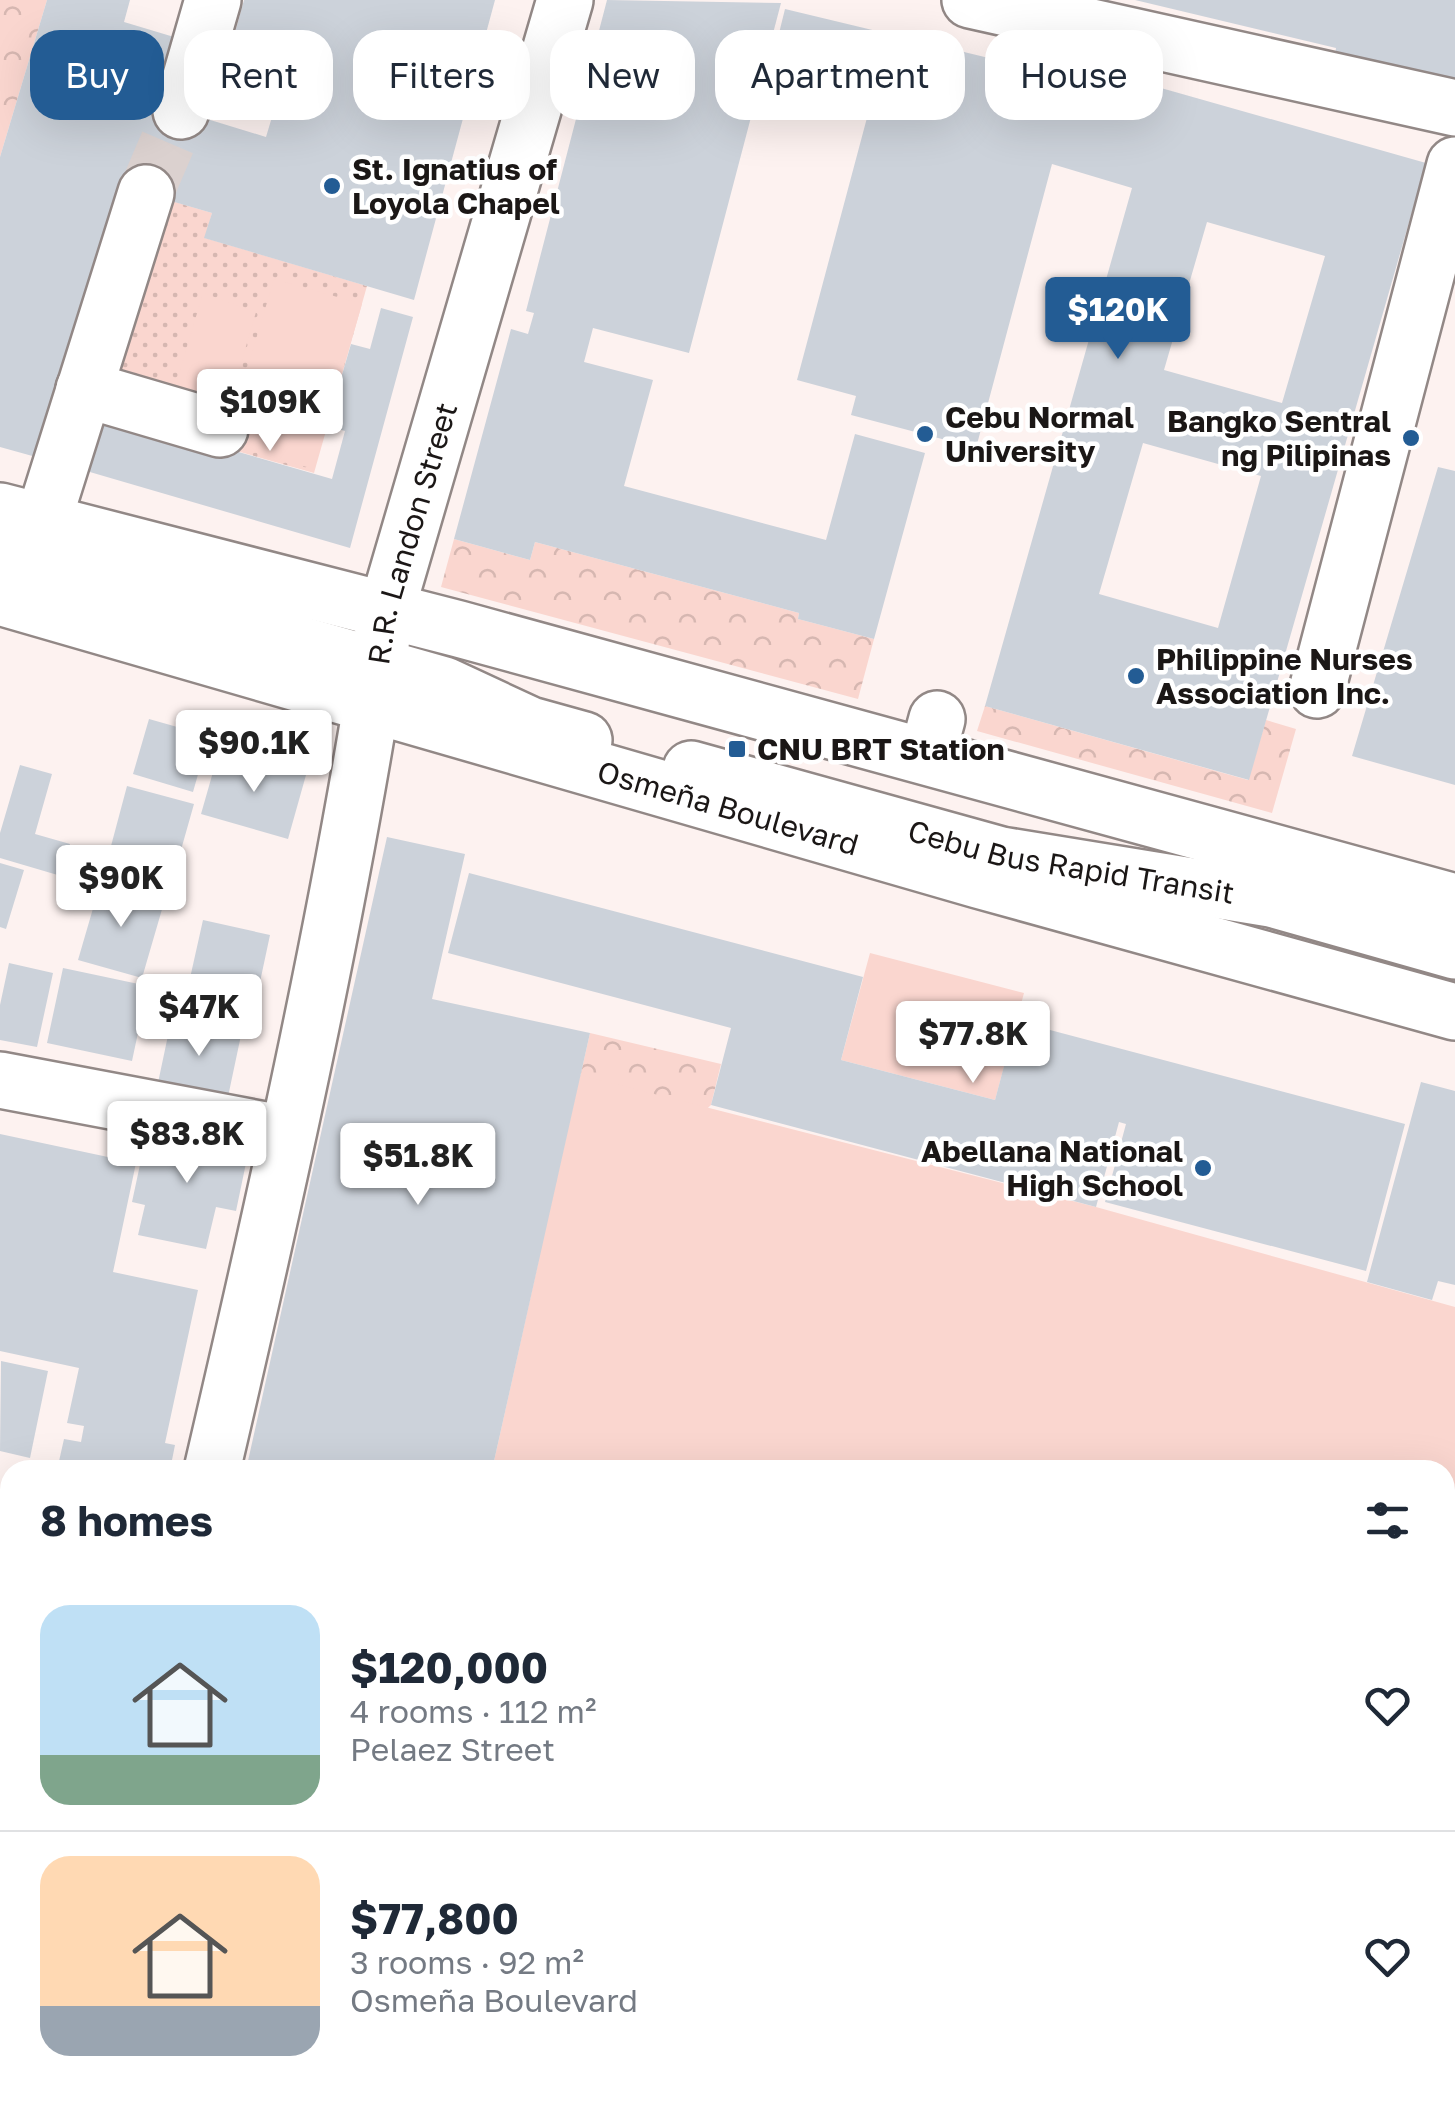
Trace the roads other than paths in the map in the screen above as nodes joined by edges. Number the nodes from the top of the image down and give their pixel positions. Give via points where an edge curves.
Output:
1 (213, 0) edge
2 (565, 0) edge
3 (970, 0) edge
4 (1455, 108) edge
5 (182, 111) tunnel mouth
6 (1455, 165) edge
7 (146, 193) tunnel mouth
8 (84, 389) junction
9 (220, 429) dead end
10 (15, 560) edge
11 (386, 612) junction
12 (375, 686) junction
13 (1316, 690) dead end
14 (1455, 902) edge
15 (1455, 951) edge
16 (1455, 1012) edge
17 (0, 1080) edge
18 (286, 1134) junction
19 (214, 1460) edge

1 - 5 main road
2 - 11 main road, R.R. Landon Street
3 - 4 main road
6 - 13 main road
7 - 8 main road
8 - 9 main road
8 - 10 main road
10 - 11 main road
10 - 12 main road, Osmeña Boulevard
11 - 12 main road, R.R. Landon Street
11 - 14 main road via 932,738
12 - 15 main road, Cebu Bus Rapid Transit via 444,685 530,724 1002,855 1271,899
12 - 16 main road, Osmeña Boulevard
12 - 18 main road, R.R. Landon Street
17 - 18 main road
18 - 19 main road, R.R. Landon Street

